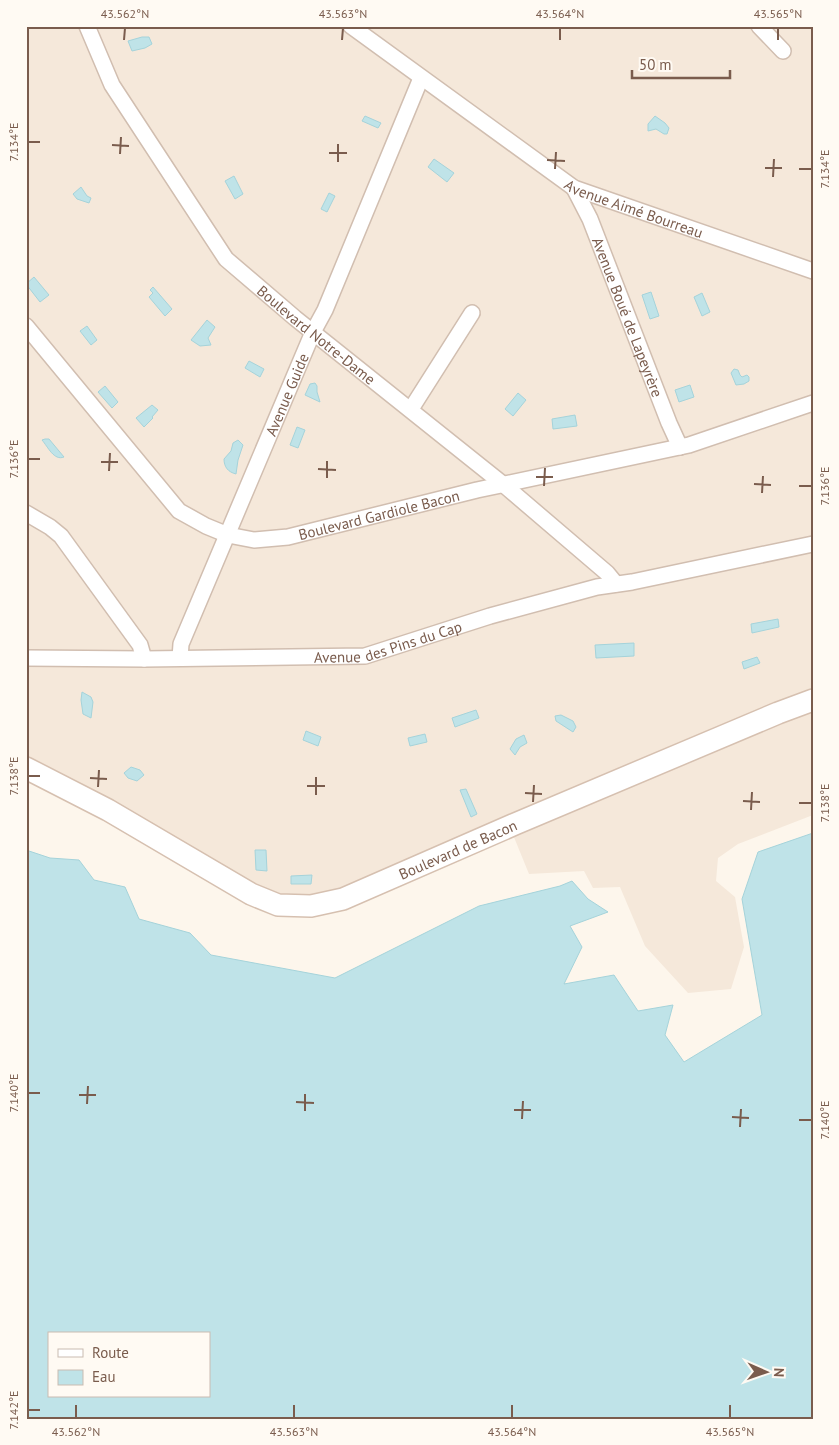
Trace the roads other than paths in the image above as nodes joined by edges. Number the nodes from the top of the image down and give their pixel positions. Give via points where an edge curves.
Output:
1 (87, 26) edge
2 (351, 26) edge
3 (759, 26) edge
4 (783, 51) dead end
5 (420, 78) junction
6 (574, 188) junction
7 (813, 271) edge
8 (472, 313) dead end
9 (26, 326) edge
10 (313, 332) junction
11 (813, 403) edge
12 (411, 409) junction
13 (680, 447) junction
14 (504, 485) junction
15 (26, 513) edge
16 (228, 535) junction
17 (813, 544) edge
18 (616, 584) junction
19 (26, 658) edge
20 (180, 658) junction
21 (144, 659) junction
22 (813, 700) edge
23 (26, 768) edge

1 - 10 street, Boulevard Notre-Dame via 112,85 226,259
2 - 5 street, Avenue Aimé Bourreau
3 - 4 street
5 - 6 street, Avenue Aimé Bourreau
5 - 10 street, Avenue Guide via 325,310
6 - 7 street, Avenue Aimé Bourreau
6 - 13 street, Avenue Boué de Lapeyrère via 590,219
8 - 12 street
9 - 16 street, Boulevard Gardiole Bacon via 179,510
10 - 12 street, Boulevard Notre-Dame
10 - 16 street, Avenue Guide
11 - 13 street, Boulevard Gardiole Bacon
12 - 14 street, Boulevard Notre-Dame
13 - 14 street, Boulevard Gardiole Bacon
14 - 16 street, Boulevard Gardiole Bacon via 288,538 254,540
14 - 18 street, Boulevard Notre-Dame
15 - 21 street via 62,536 140,644
16 - 20 street, Avenue Guide via 181,644
17 - 18 street, Avenue des Pins du Cap
18 - 20 street, Avenue des Pins du Cap via 490,616 365,656
19 - 21 street
20 - 21 street, Avenue des Pins du Cap
22 - 23 street, Boulevard de Bacon via 343,899 311,906 278,904 251,894 108,810

